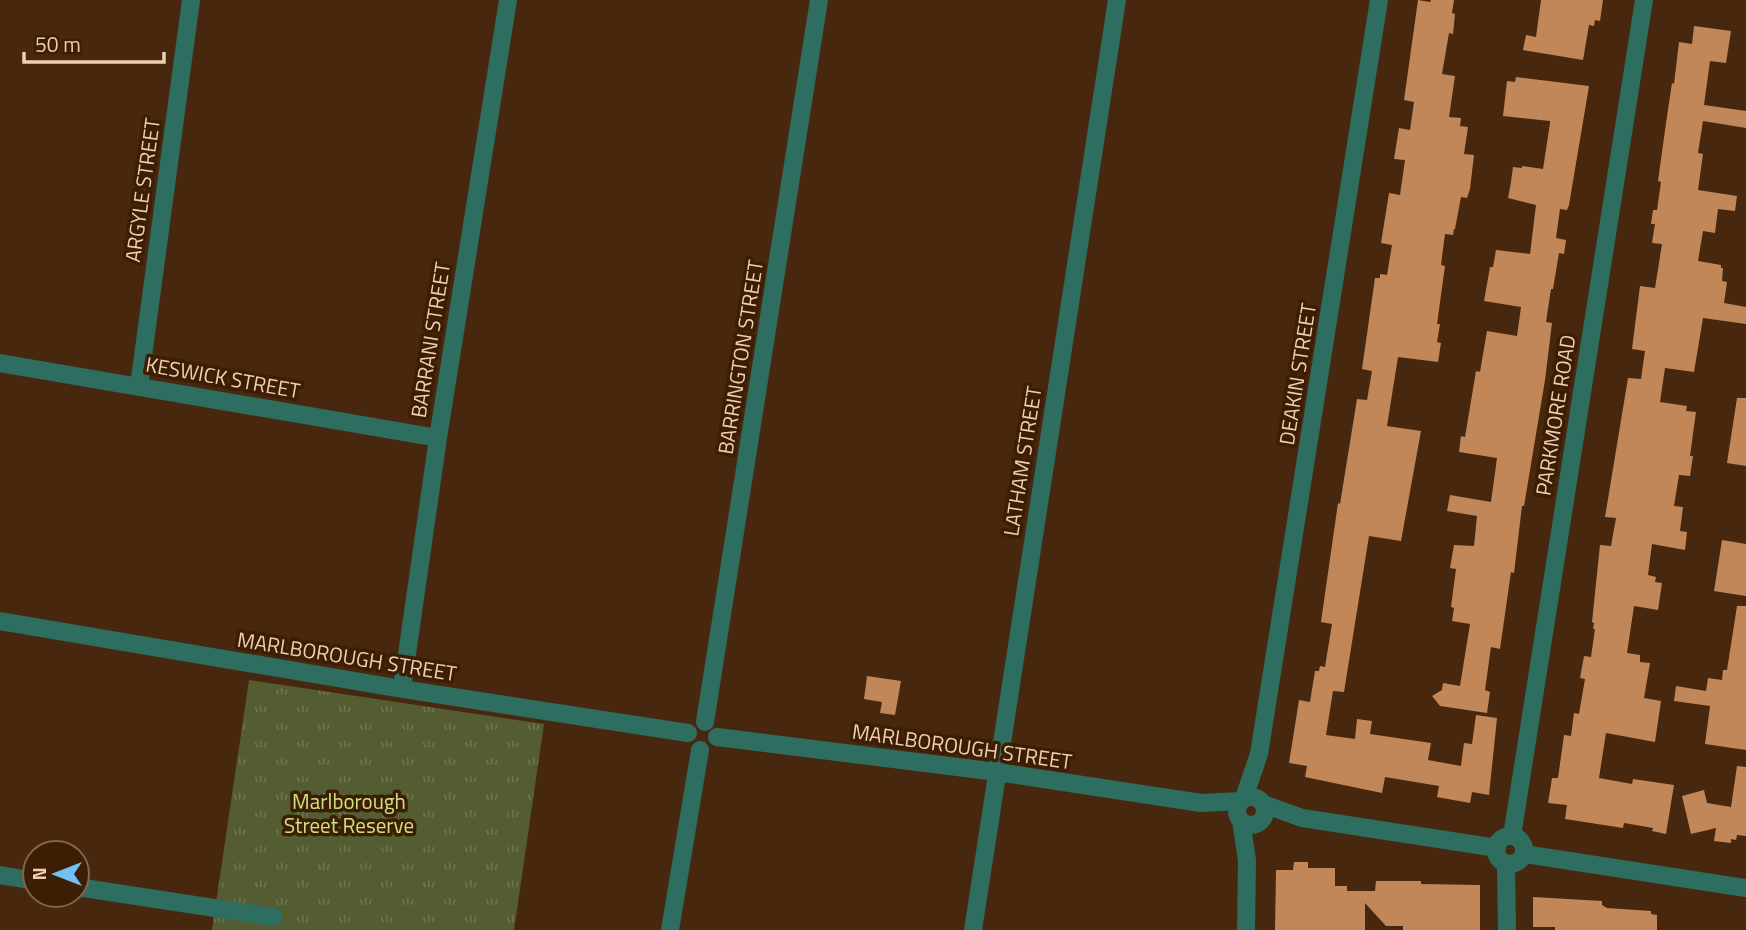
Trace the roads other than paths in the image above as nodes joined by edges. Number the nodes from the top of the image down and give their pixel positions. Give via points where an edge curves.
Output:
1 (191, 0) edge
2 (509, 0) edge
3 (819, 0) edge
4 (1117, 0) edge
5 (1379, 0) edge
6 (1644, 0) edge
7 (0, 363) edge
8 (139, 386) junction
9 (438, 438) junction
10 (0, 621) edge
11 (402, 689) junction
12 (705, 722) junction
13 (688, 733) junction
14 (717, 737) junction
15 (699, 750) junction
16 (997, 772) junction
17 (1251, 811) junction
18 (1512, 836) junction
19 (1497, 848) junction
20 (1524, 854) junction
21 (1506, 864) junction
22 (0, 875) edge
23 (21, 879) edge
24 (1746, 888) edge
25 (91, 889) edge
26 (272, 917) dead end
27 (670, 930) edge
28 (973, 930) edge
29 (1246, 930) edge
30 (1507, 930) edge

1 - 8 street, ARGYLE STREET
2 - 9 street, BARRANI STREET
3 - 12 street, BARRINGTON STREET
4 - 16 street, LATHAM STREET
5 - 17 street, DEAKIN STREET
6 - 18 street, PARKMORE ROAD
7 - 8 street, KESWICK STREET
8 - 9 street, KESWICK STREET
9 - 11 street, BARRANI STREET
10 - 11 street, MARLBOROUGH STREET
11 - 13 street, MARLBOROUGH STREET
12 - 13 street via 696,722
12 - 14 street via 714,727
13 - 15 street via 691,746
14 - 15 street via 709,749
14 - 16 street, MARLBOROUGH STREET
15 - 27 street
16 - 17 street, MARLBOROUGH STREET
16 - 28 street, LATHAM STREET
17 - 19 street, MARLBOROUGH STREET
17 - 29 street, DEAKIN STREET
18 - 19 street via 1500,840
18 - 20 street via 1520,841
19 - 21 street via 1497,856
20 - 21 street
20 - 24 street
21 - 30 street
22 - 23 street
25 - 26 street

